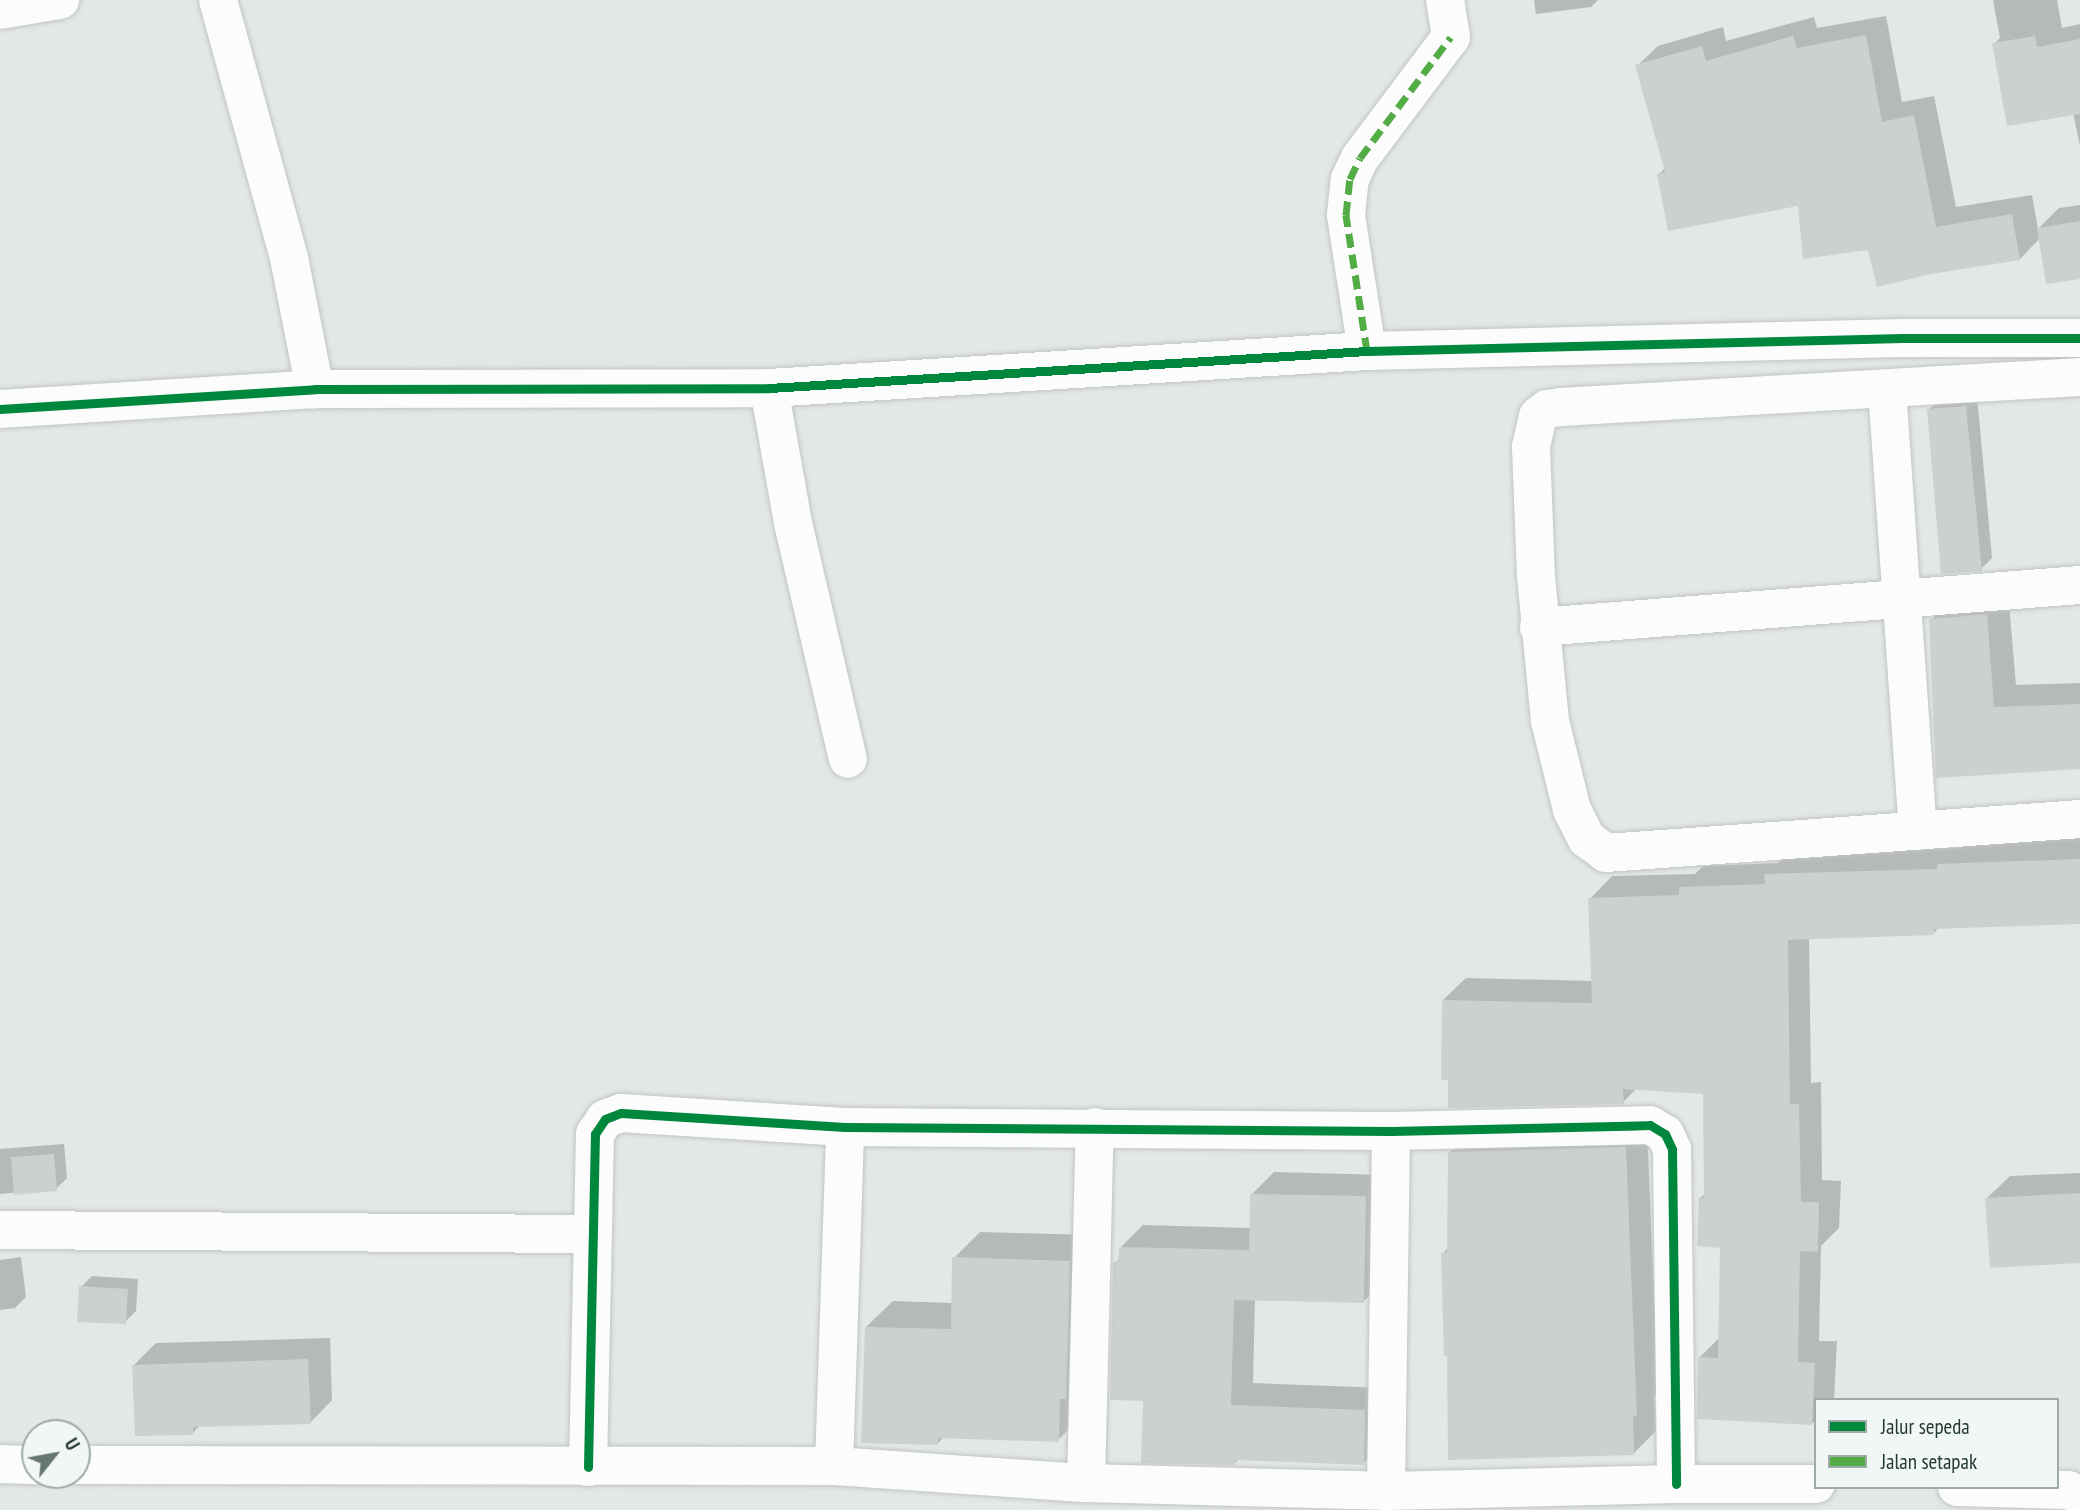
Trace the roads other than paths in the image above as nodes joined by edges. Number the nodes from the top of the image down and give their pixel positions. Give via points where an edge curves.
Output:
1 (60, 0) edge
2 (218, 0) edge
3 (1445, 0) edge
4 (0, 10) edge
5 (2080, 338) edge
6 (1367, 351) junction
7 (2080, 377) edge
8 (769, 388) junction
9 (315, 389) junction
10 (1887, 389) junction
11 (0, 409) edge
12 (2080, 585) edge
13 (1901, 597) junction
14 (1539, 627) junction
15 (848, 759) dead end
16 (2080, 818) edge
17 (1918, 831) junction
18 (845, 1127) junction
19 (1095, 1127) junction
20 (1391, 1131) junction
21 (0, 1230) edge
22 (591, 1234) junction
23 (0, 1464) edge
24 (21, 1465) edge
25 (91, 1465) edge
26 (834, 1466) junction
27 (588, 1467) junction
28 (1086, 1483) junction
29 (1676, 1483) junction
30 (1814, 1484) edge
31 (2031, 1489) edge
32 (1386, 1491) junction
33 (2080, 1494) edge

1 - 4 street
2 - 9 street via 289,258
3 - 6 street via 1451,37 1349,179 1346,215
5 - 6 street
6 - 8 street
7 - 10 street
8 - 9 street
8 - 15 street via 793,523
9 - 11 street
10 - 13 street
10 - 14 street via 1547,409 1532,430 1531,447
12 - 13 street
13 - 14 street
13 - 17 street
14 - 17 street via 1550,721 1572,810 1587,839 1606,853
16 - 17 street
18 - 19 street
18 - 22 street via 621,1112 605,1119 595,1134
18 - 26 street
19 - 20 street
19 - 28 street
20 - 29 street via 1650,1125 1665,1134 1672,1149
20 - 32 street
21 - 22 street
22 - 27 street
23 - 24 street
25 - 27 street
26 - 27 street
26 - 28 street
28 - 32 street
29 - 30 street
29 - 32 street
31 - 33 street

